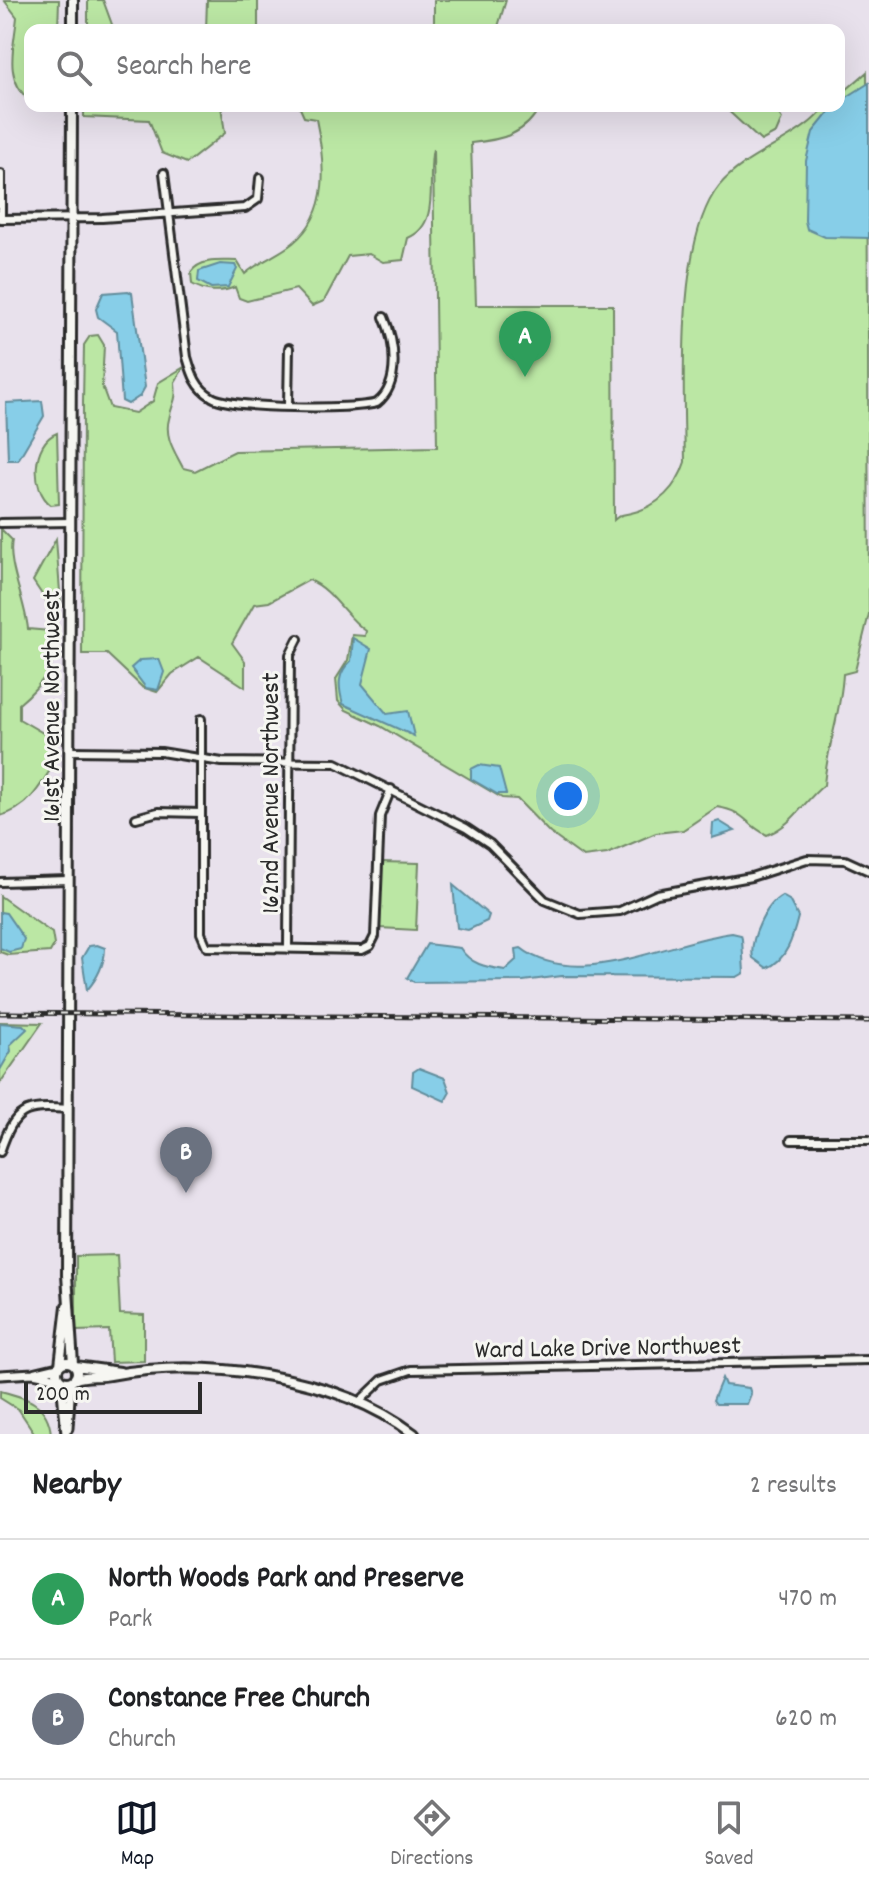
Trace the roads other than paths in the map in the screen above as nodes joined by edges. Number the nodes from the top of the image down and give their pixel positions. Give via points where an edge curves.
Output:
1 (73, 0) edge
2 (73, 24) edge
3 (72, 112) edge
4 (164, 173) dead end
5 (1, 174) edge
6 (260, 178) dead end
7 (169, 213) junction
8 (70, 218) junction
9 (0, 219) edge
10 (384, 317) dead end
11 (289, 348) dead end
12 (288, 405) junction
13 (71, 522) junction
14 (0, 523) edge
15 (298, 639) dead end
16 (201, 719) dead end
17 (70, 751) junction
18 (201, 759) junction
19 (291, 761) junction
20 (391, 789) junction
21 (201, 813) junction
22 (136, 818) dead end
23 (869, 871) edge
24 (69, 880) junction
25 (0, 882) edge
26 (288, 949) junction
27 (68, 1109) junction
28 (791, 1140) dead end
29 (869, 1140) edge
30 (0, 1152) edge
31 (67, 1305) junction
32 (869, 1360) edge
33 (74, 1365) junction
34 (59, 1366) junction
35 (121, 1372) junction
36 (33, 1373) junction
37 (0, 1375) edge
38 (59, 1379) junction
39 (73, 1381) junction
40 (358, 1403) junction
41 (66, 1434) edge
42 (414, 1434) edge

1 - 2 main road
3 - 8 main road, 161st Avenue Northwest
4 - 7 street
5 - 9 street
6 - 7 street via 256,202 245,208
7 - 8 street
7 - 12 street via 193,377 209,396 225,403
8 - 9 street
8 - 13 main road, 161st Avenue Northwest
10 - 12 street via 392,337 392,378 383,399 370,405
11 - 12 street
13 - 14 street
13 - 17 main road, 161st Avenue Northwest
15 - 19 street, 162nd Avenue Northwest via 290,655
16 - 18 street
17 - 18 street via 161,752
17 - 24 main road, 161st Avenue Northwest
18 - 19 street
18 - 21 street
19 - 20 street via 336,763
19 - 26 street, 162nd Avenue Northwest
20 - 23 street via 466,828 490,844 545,900 580,914 620,911 657,894 751,877 807,859 845,860
20 - 26 street via 380,816 375,936 370,946
21 - 22 street via 158,812
21 - 26 street via 204,943 222,949
24 - 25 street
24 - 27 main road, 161st Avenue Northwest
27 - 30 street via 23,1111
27 - 31 main road, 161st Avenue Northwest
28 - 29 street
31 - 33 main road, 161st Avenue Northwest
31 - 34 main road, 161st Avenue Northwest
32 - 40 street, Ward Lake Drive Northwest via 411,1370 382,1380
33 - 34 main road
33 - 35 main road
33 - 39 main road, 161st Avenue Northwest
34 - 36 street
34 - 38 main road, 161st Avenue Northwest
35 - 39 main road via 82,1375
35 - 40 main road via 265,1375 320,1387
36 - 37 street
36 - 38 street
38 - 39 main road
38 - 41 street
39 - 41 street
40 - 42 main road

